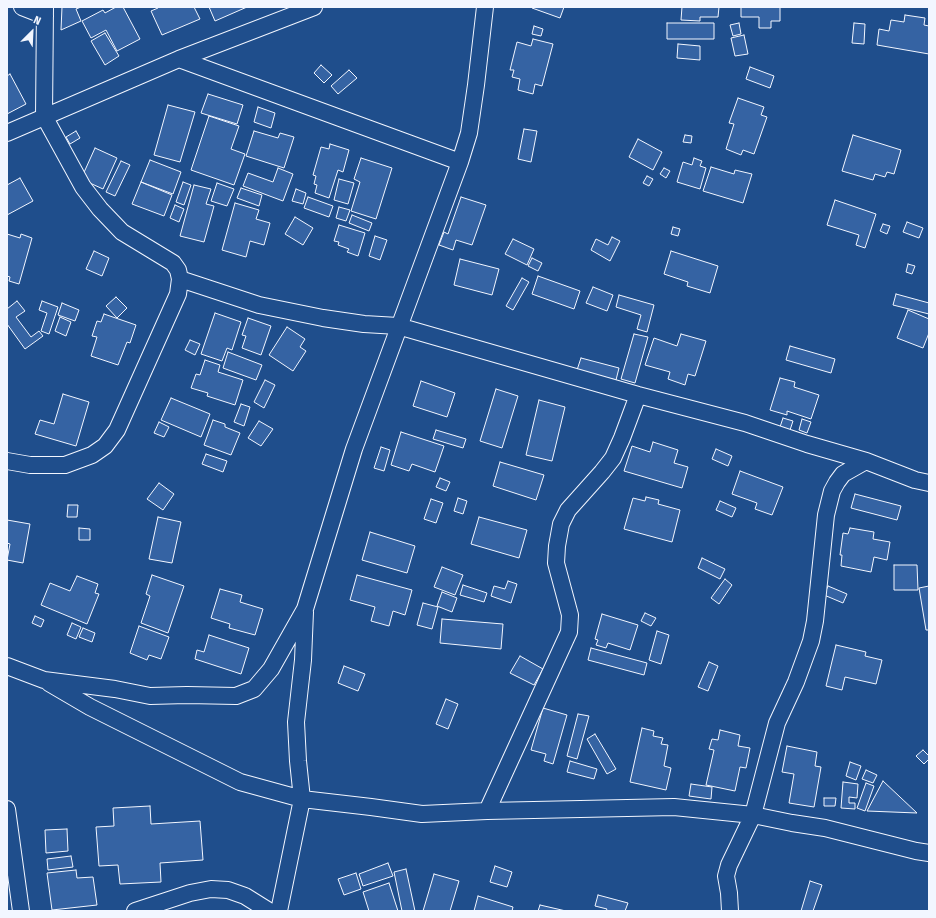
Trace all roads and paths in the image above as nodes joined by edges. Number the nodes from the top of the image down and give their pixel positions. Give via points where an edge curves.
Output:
1 (22, 7) edge
2 (314, 7) edge
3 (484, 7) edge
4 (45, 12) edge
5 (179, 59) junction
6 (44, 116) junction
7 (7, 133) edge
8 (460, 162) junction
9 (180, 279) junction
10 (398, 326) junction
11 (638, 395) junction
12 (7, 461) edge
13 (866, 461) junction
14 (929, 483) edge
15 (305, 609) junction
16 (7, 666) edge
17 (44, 680) junction
18 (302, 799) junction
19 (7, 809) edge
20 (487, 811) junction
21 (753, 815) junction
22 (929, 853) edge
23 (16, 908) edge
24 (135, 911) edge
25 (269, 911) edge
26 (279, 911) edge
27 (730, 911) edge

1 - 4 street
2 - 5 street
3 - 8 street via 469,133
4 - 6 street
5 - 6 street
5 - 8 street
6 - 7 street
6 - 9 street via 83,187 100,209 122,232 173,263
8 - 10 street
9 - 10 street via 259,305 323,318
9 - 12 street via 178,294 117,430 105,446 92,455 65,466
10 - 11 street
10 - 15 street via 354,449
11 - 13 street via 745,423
11 - 20 street via 613,458 568,510 561,524 556,563 570,615 569,632
13 - 14 street
13 - 21 street via 844,474 832,491 826,520 815,621 796,682 777,723
15 - 17 street via 271,669 254,689 236,696 150,696
15 - 18 street via 303,660 296,722
16 - 17 street
17 - 18 street via 90,707 240,782
18 - 20 street via 422,814
18 - 26 street
19 - 23 street
20 - 21 street via 674,807
21 - 22 street via 825,828
21 - 27 street via 726,876
24 - 25 street via 211,889 228,890 245,896

